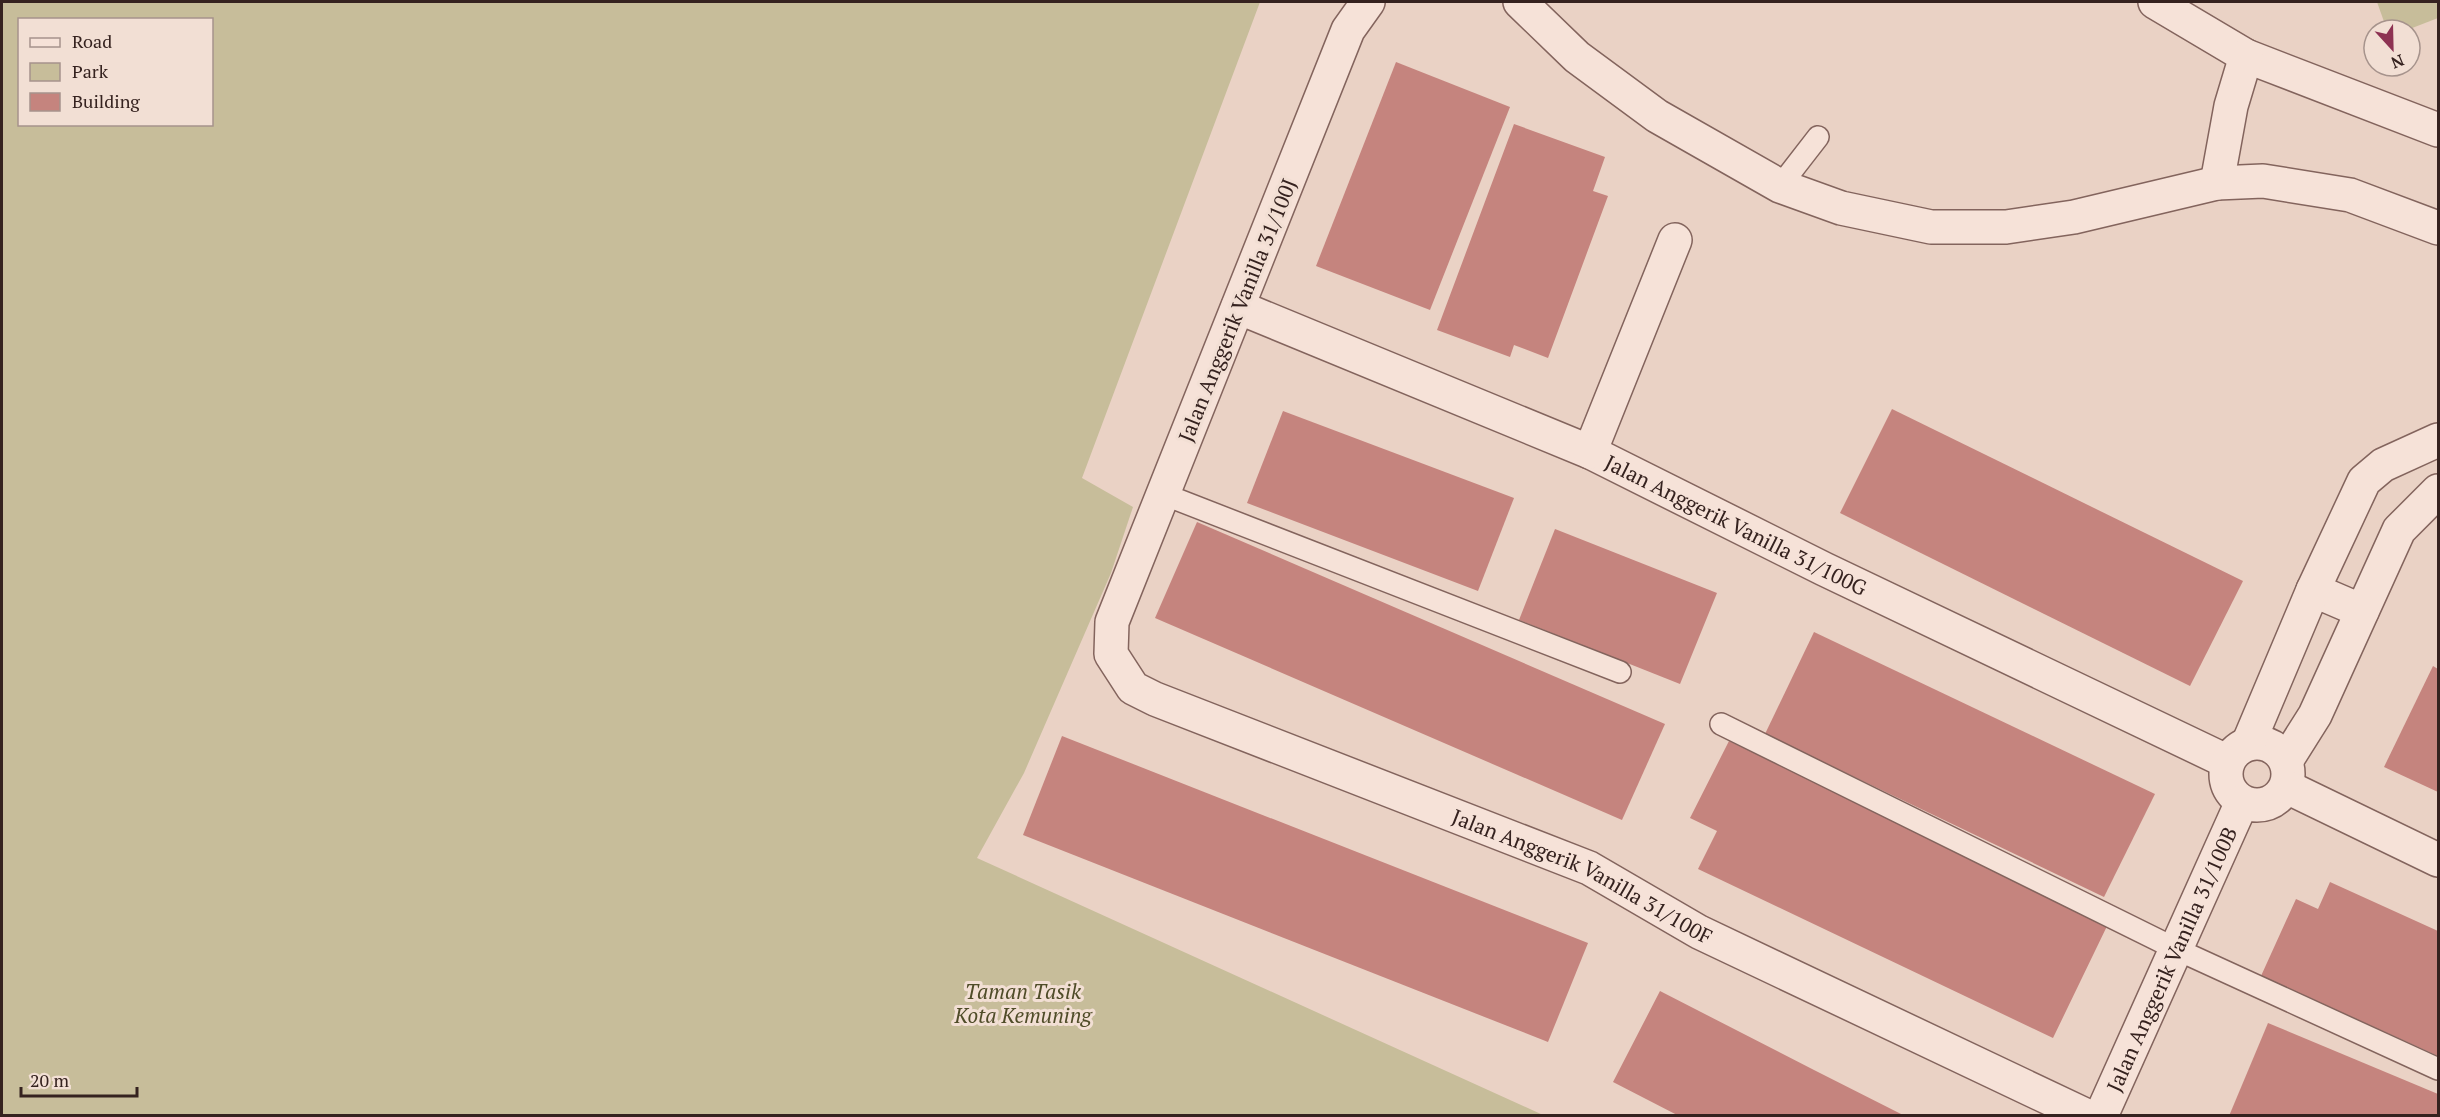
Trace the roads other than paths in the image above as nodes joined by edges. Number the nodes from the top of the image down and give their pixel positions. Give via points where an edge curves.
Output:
1 (1368, 2) edge
2 (1520, 2) edge
3 (2155, 2) edge
4 (2246, 56) junction
5 (2439, 130) edge
6 (1818, 137) dead end
7 (2217, 183) junction
8 (1780, 186) junction
9 (2439, 228) edge
10 (1675, 240) dead end
11 (1238, 307) junction
12 (2439, 440) edge
13 (1590, 452) junction
14 (2439, 491) edge
15 (1163, 494) junction
16 (2313, 590) junction
17 (2362, 611) junction
18 (1112, 622) joint
19 (1620, 672) dead end
20 (1721, 724) dead end
21 (2238, 753) junction
22 (2287, 774) junction
23 (2242, 802) junction
24 (2439, 860) edge
25 (2176, 949) junction
26 (2439, 1069) edge
27 (2087, 1116) edge
28 (2101, 1116) edge

1 - 11 street, Jalan Anggerik Vanilla 31/100J via 1348,30
2 - 8 street via 1577,57 1658,116
3 - 4 street
4 - 5 street
4 - 7 street via 2231,106
6 - 8 lane
7 - 8 street via 2074,217 1995,227 1931,227 1841,207
7 - 9 street via 2263,181 2350,195
10 - 13 street
11 - 13 street, Jalan Anggerik Vanilla 31/100G
11 - 15 street, Jalan Anggerik Vanilla 31/100J
12 - 16 street via 2383,465 2364,481
13 - 21 street, Jalan Anggerik Vanilla 31/100G via 1824,568
14 - 17 street via 2399,530
15 - 18 street, Jalan Anggerik Vanilla 31/100J
15 - 19 lane
16 - 17 street
16 - 21 street
17 - 22 street
18 - 27 street, Jalan Anggerik Vanilla 31/100F via 1111,654 1133,688 1589,868 1699,932
20 - 25 lane
21 - 22 street via 2259,742 2270,745 2279,750
21 - 23 street via 2225,777
22 - 23 street via 2275,800 2259,806
22 - 24 street
23 - 25 street, Jalan Anggerik Vanilla 31/100B
25 - 26 lane
25 - 28 street, Jalan Anggerik Vanilla 31/100B

